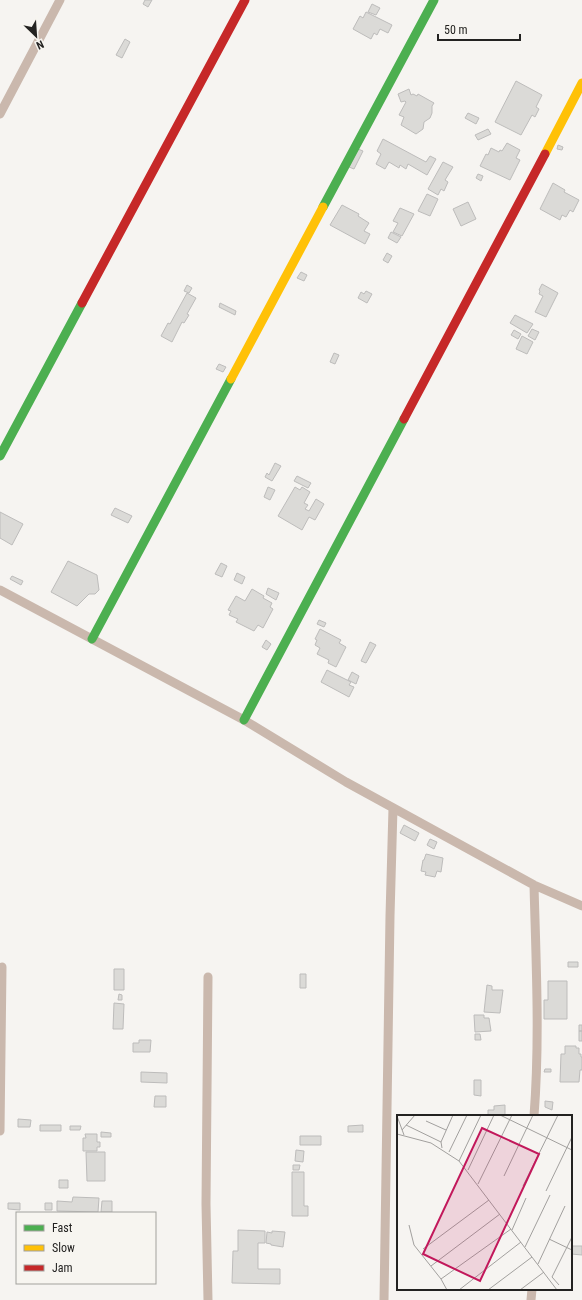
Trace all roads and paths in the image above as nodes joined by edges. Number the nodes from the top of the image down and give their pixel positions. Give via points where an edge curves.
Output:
1 (60, 0) edge
2 (246, 0) edge
3 (434, 0) edge
4 (582, 83) edge
5 (0, 114) edge
6 (0, 456) edge
7 (0, 590) edge
8 (92, 639) junction
9 (244, 720) junction
10 (393, 808) junction
11 (534, 885) junction
12 (582, 906) edge
13 (2, 967) dead end
14 (208, 977) dead end
15 (534, 1115) edge
16 (0, 1131) edge
17 (532, 1290) edge
18 (208, 1300) edge
19 (384, 1300) edge
20 (531, 1300) edge

1 - 5 street
2 - 6 street
3 - 8 street
4 - 9 street
7 - 8 street
8 - 9 street
9 - 10 street
10 - 11 street
10 - 19 street
11 - 12 street
11 - 15 street via 537,1075
13 - 16 street
14 - 18 street
17 - 20 street

